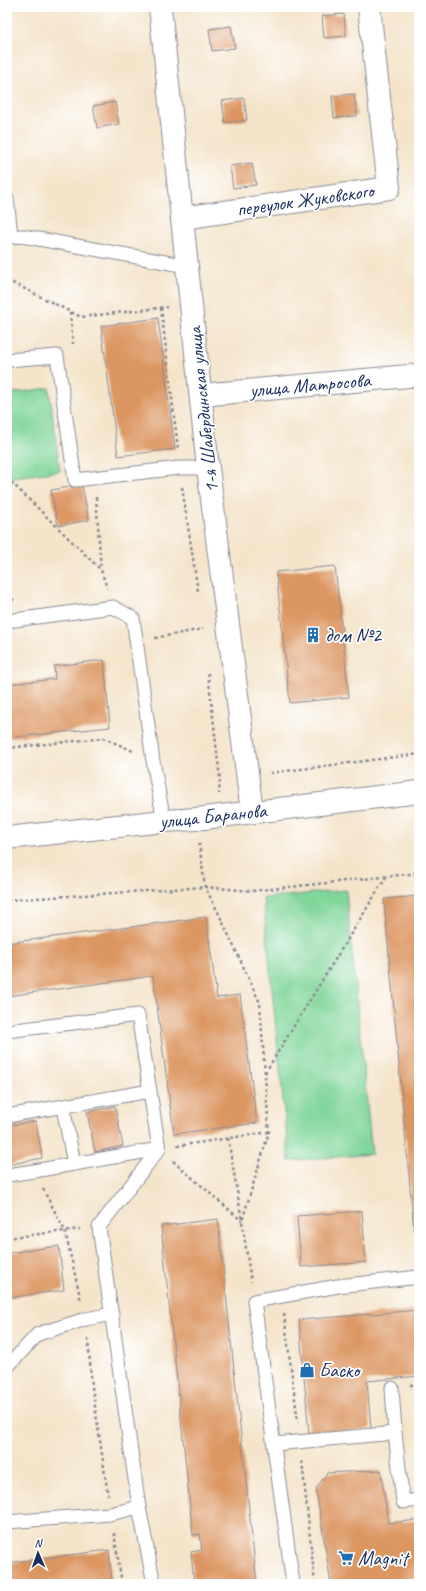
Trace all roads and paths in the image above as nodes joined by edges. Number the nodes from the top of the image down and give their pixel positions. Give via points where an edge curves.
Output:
1 (160, 7) edge
2 (368, 7) edge
3 (7, 197) edge
4 (182, 218) junction
5 (9, 237) edge
6 (187, 266) junction
7 (7, 280) edge
8 (191, 304) junction
9 (161, 308) junction
10 (70, 312) junction
11 (74, 352) dead end
12 (7, 360) edge
13 (419, 375) edge
14 (201, 395) junction
15 (179, 468) junction
16 (208, 468) junction
17 (7, 478) edge
18 (95, 479) junction
19 (101, 570) junction
20 (199, 598) dead end
21 (113, 608) junction
22 (7, 621) edge
23 (202, 621) dead end
24 (203, 629) junction
25 (204, 637) dead end
26 (137, 642) junction
27 (208, 668) dead end
28 (7, 748) edge
29 (419, 754) edge
30 (153, 761) junction
31 (248, 776) junction
32 (220, 779) junction
33 (419, 792) edge
34 (219, 800) dead end
35 (252, 812) junction
36 (196, 819) junction
37 (164, 821) junction
38 (7, 838) edge
39 (419, 873) edge
40 (386, 877) junction
41 (205, 887) junction
42 (7, 900) edge
43 (7, 1031) edge
44 (265, 1074) junction
45 (150, 1091) junction
46 (63, 1107) junction
47 (7, 1116) edge
48 (269, 1132) junction
49 (228, 1138) junction
50 (159, 1148) junction
51 (74, 1164) junction
52 (34, 1171) junction
53 (7, 1175) edge
54 (242, 1221) junction
55 (99, 1227) junction
56 (65, 1231) junction
57 (7, 1238) edge
58 (419, 1277) edge
59 (254, 1301) junction
60 (112, 1314) junction
61 (86, 1319) junction
62 (7, 1367) edge
63 (392, 1388) dead end
64 (394, 1433) junction
65 (274, 1444) junction
66 (419, 1500) edge
67 (139, 1507) junction
68 (110, 1514) junction
69 (7, 1522) edge
70 (122, 1584) edge
71 (154, 1584) edge
72 (293, 1584) edge

1 - 4 street, 1-я Шабердинская улица
2 - 4 street, переулок Жуковского via 389,188
3 - 5 lane
4 - 6 street, 1-я Шабердинская улица
5 - 6 lane via 22,236
6 - 8 street, 1-я Шабердинская улица
7 - 10 path
8 - 9 path
8 - 14 street, 1-я Шабердинская улица
9 - 10 path via 81,317
9 - 15 path
10 - 11 path
12 - 18 lane via 57,356 75,480
13 - 14 street, улица Матросова
14 - 16 street, 1-я Шабердинская улица
15 - 16 lane
15 - 18 lane
15 - 20 path
16 - 31 street, 1-я Шабердинская улица
17 - 19 path
18 - 19 path
19 - 21 path
21 - 22 lane
21 - 26 lane via 133,618
23 - 24 path
24 - 25 path
24 - 26 path
26 - 30 lane
27 - 32 path
28 - 30 path via 104,738
29 - 31 path
30 - 37 lane
31 - 32 path
31 - 35 street, 1-я Шабердинская улица
32 - 34 path
33 - 35 street, улица Баранова
35 - 36 street, улица Баранова
36 - 37 street, улица Баранова
36 - 41 path
37 - 38 street, улица Баранова
39 - 40 path
40 - 41 path via 252,891
40 - 44 path
41 - 42 path
41 - 44 path via 260,1003
43 - 45 lane via 138,1015
44 - 48 path
45 - 46 lane
45 - 50 lane
46 - 47 lane
46 - 51 lane
48 - 49 path
48 - 54 path
49 - 50 path
49 - 54 path
50 - 51 lane
50 - 54 path
50 - 55 lane
51 - 52 lane
52 - 53 lane
52 - 56 path
54 - 59 path
55 - 56 path
55 - 60 lane
56 - 57 path
56 - 61 path
58 - 59 lane via 338,1286
59 - 65 lane
60 - 61 lane
60 - 67 lane
61 - 62 lane via 38,1334
61 - 68 path via 92,1386
63 - 64 lane
64 - 65 lane
64 - 66 lane via 403,1502
65 - 72 lane
67 - 68 lane
67 - 71 lane
68 - 69 lane
68 - 70 path

